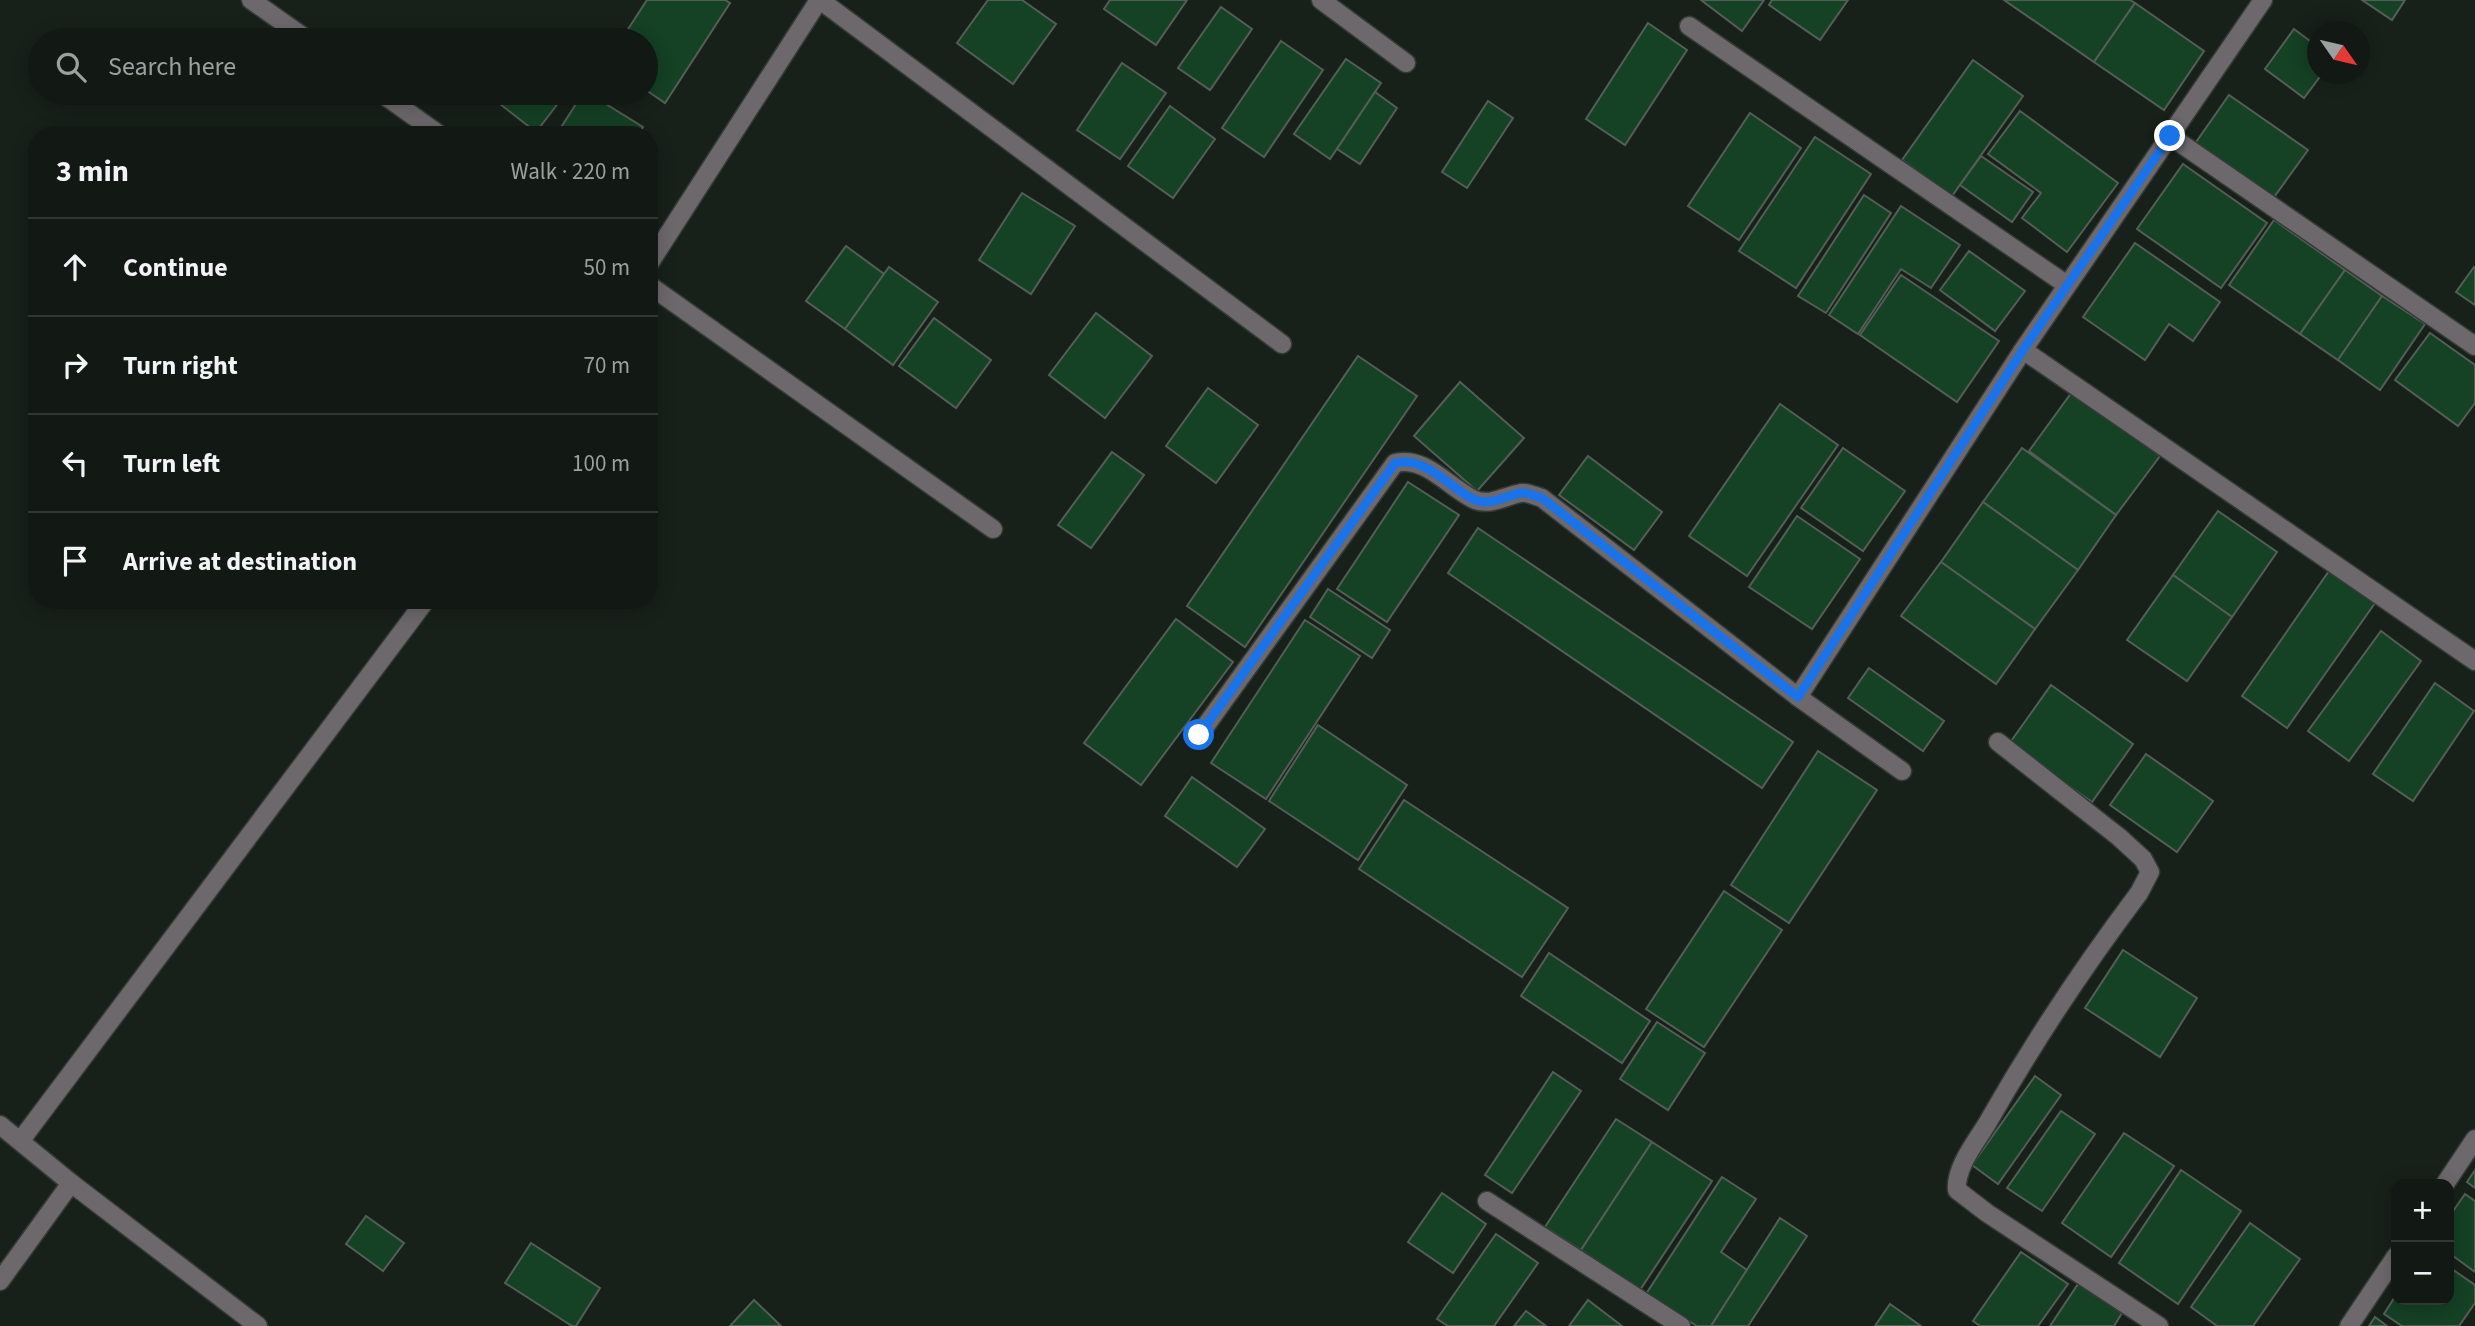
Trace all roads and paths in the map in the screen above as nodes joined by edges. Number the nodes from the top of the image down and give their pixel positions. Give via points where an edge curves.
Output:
1 (251, 0) edge
2 (819, 0) edge
3 (1321, 0) edge
4 (2263, 0) edge
5 (1689, 26) dead end
6 (291, 28) edge
7 (1406, 63) dead end
8 (398, 105) edge
9 (427, 126) edge
10 (2170, 136) junction
11 (658, 250) edge
12 (2067, 285) junction
13 (658, 297) edge
14 (1282, 344) dead end
15 (2475, 345) edge
16 (2023, 350) junction
17 (993, 529) dead end
18 (419, 609) edge
19 (2475, 661) edge
20 (1798, 697) junction
21 (1199, 735) dead end
22 (1998, 742) dead end
23 (1902, 771) dead end
24 (0, 1125) edge
25 (2475, 1139) edge
26 (21, 1140) junction
27 (2448, 1179) edge
28 (71, 1183) junction
29 (1487, 1201) dead end
30 (2391, 1263) edge
31 (0, 1281) edge
32 (258, 1326) edge
33 (1681, 1326) edge
34 (2159, 1326) edge
35 (2349, 1326) edge

1 - 6 street
2 - 11 street
2 - 14 street
3 - 7 street
4 - 10 street
5 - 12 street
8 - 9 street
10 - 12 street
10 - 15 street
12 - 16 street
13 - 17 street
16 - 19 street
16 - 20 street
18 - 26 street
20 - 21 street via 1542,498 1524,492 1489,502 1475,500 1423,465 1407,461 1395,463
20 - 23 street
22 - 34 street via 2119,837 2144,859 2150,872 2022,1062 1965,1161 1957,1190
24 - 26 street
25 - 27 street
26 - 28 street
28 - 31 street
28 - 32 street
29 - 33 street
30 - 35 street

